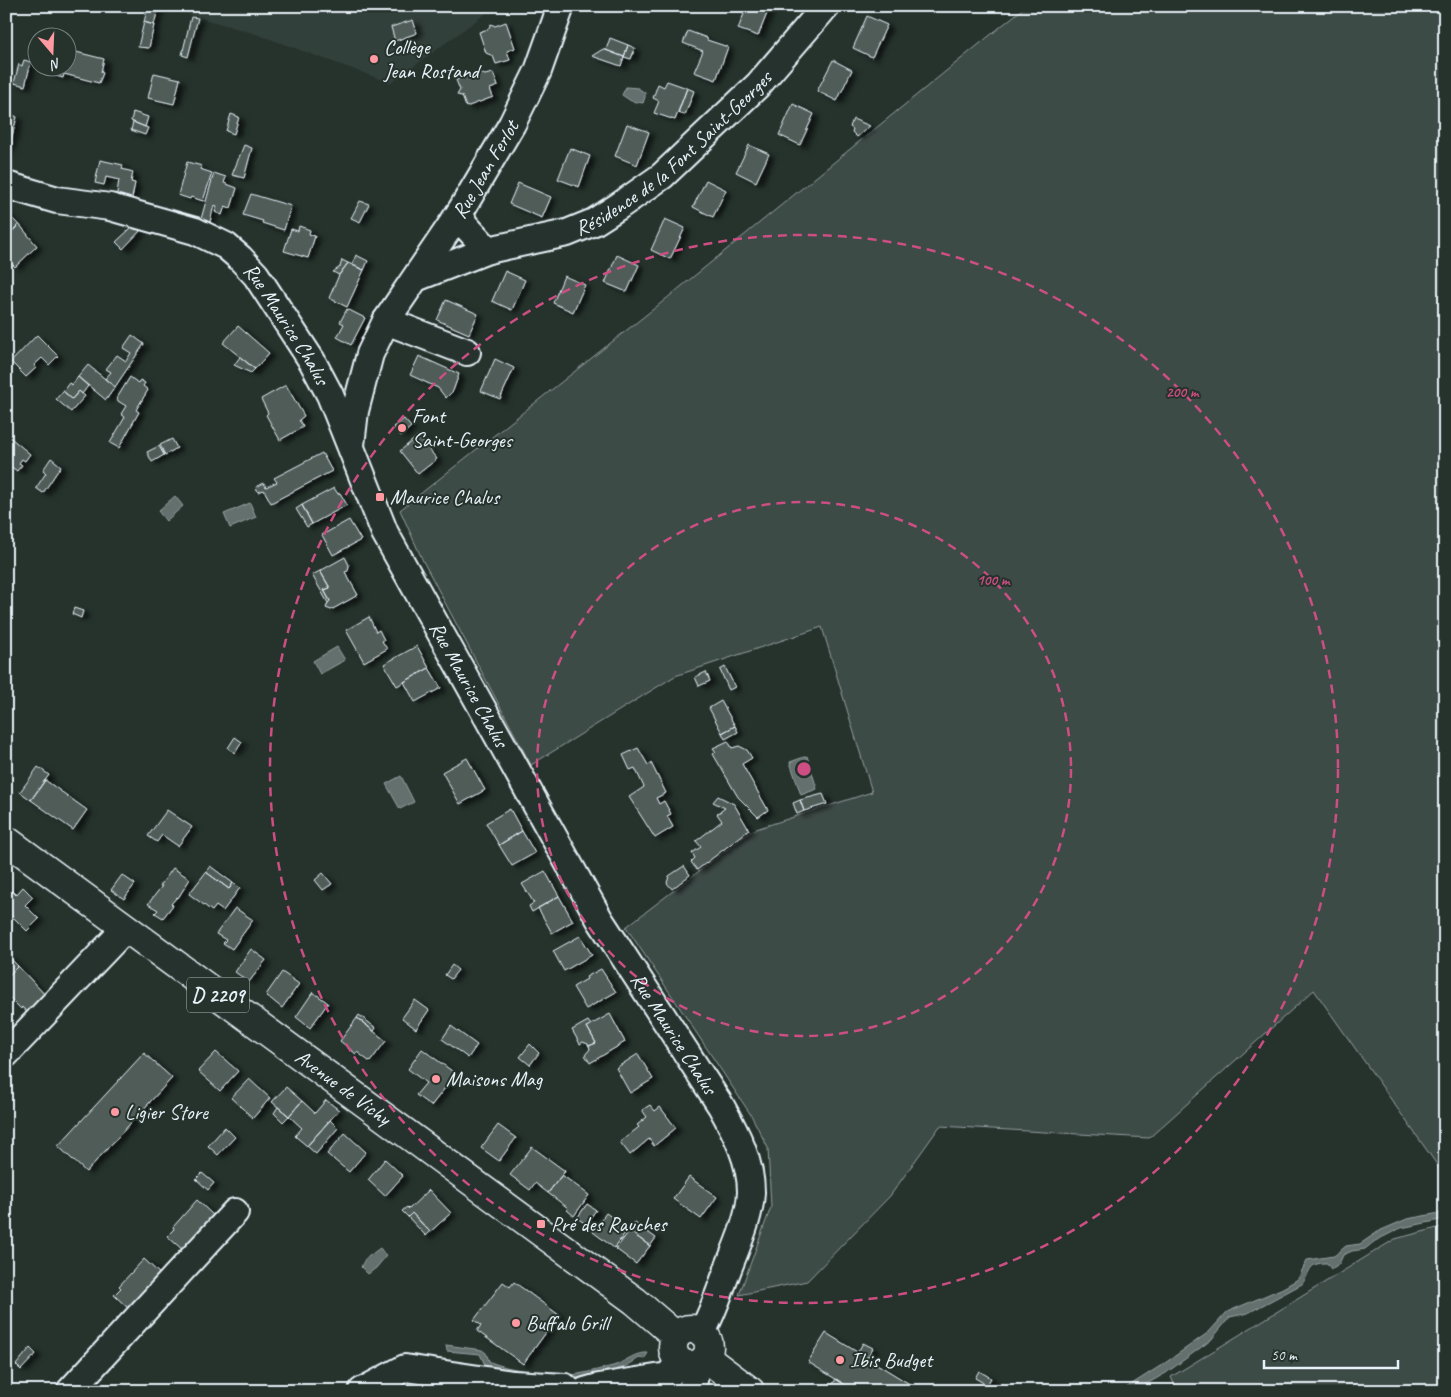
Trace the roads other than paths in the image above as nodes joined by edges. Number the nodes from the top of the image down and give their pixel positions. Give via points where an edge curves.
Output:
1 (561, 6) edge
2 (826, 6) edge
3 (6, 185) edge
4 (454, 220) junction
5 (479, 254) junction
6 (416, 278) junction
7 (386, 321) junction
8 (467, 352) dead end
9 (370, 354) junction
10 (330, 396) junction
11 (351, 446) junction
12 (6, 840) edge
13 (126, 928) junction
14 (6, 1054) edge
15 (235, 1212) dead end
16 (692, 1357) edge
17 (70, 1391) edge
18 (362, 1391) edge
19 (569, 1391) edge
20 (585, 1391) edge
21 (750, 1391) edge

1 - 4 street, Rue Jean Ferlot via 538,71 512,124
2 - 5 street, Résidence de la Font Saint-Georges via 758,85 662,176 594,222 567,233
3 - 10 street, Rue Maurice Chalus via 57,200 110,208 195,231 226,246 256,275 312,361
4 - 5 street via 464,224
4 - 6 street, Rue Jean Ferlot
5 - 6 street, Résidence de la Font Saint-Georges
6 - 7 street, Rue Jean Ferlot
7 - 8 street
7 - 9 street, Rue Jean Ferlot
9 - 10 street, Rue Jean Ferlot via 336,386
9 - 11 street, Rue Jean Ferlot via 355,411
10 - 11 street, Rue Maurice Chalus
11 - 16 street, Rue Maurice Chalus via 385,533 600,920 738,1136 751,1192 745,1223
12 - 13 main road, Avenue de Vichy / D 2209
13 - 14 street
13 - 16 main road, Avenue de Vichy / D 2209 via 635,1301
15 - 17 street
16 - 20 street via 668,1376
16 - 21 main road, Avenue de Vichy / D 2209
18 - 19 street via 405,1368 512,1384 564,1387

